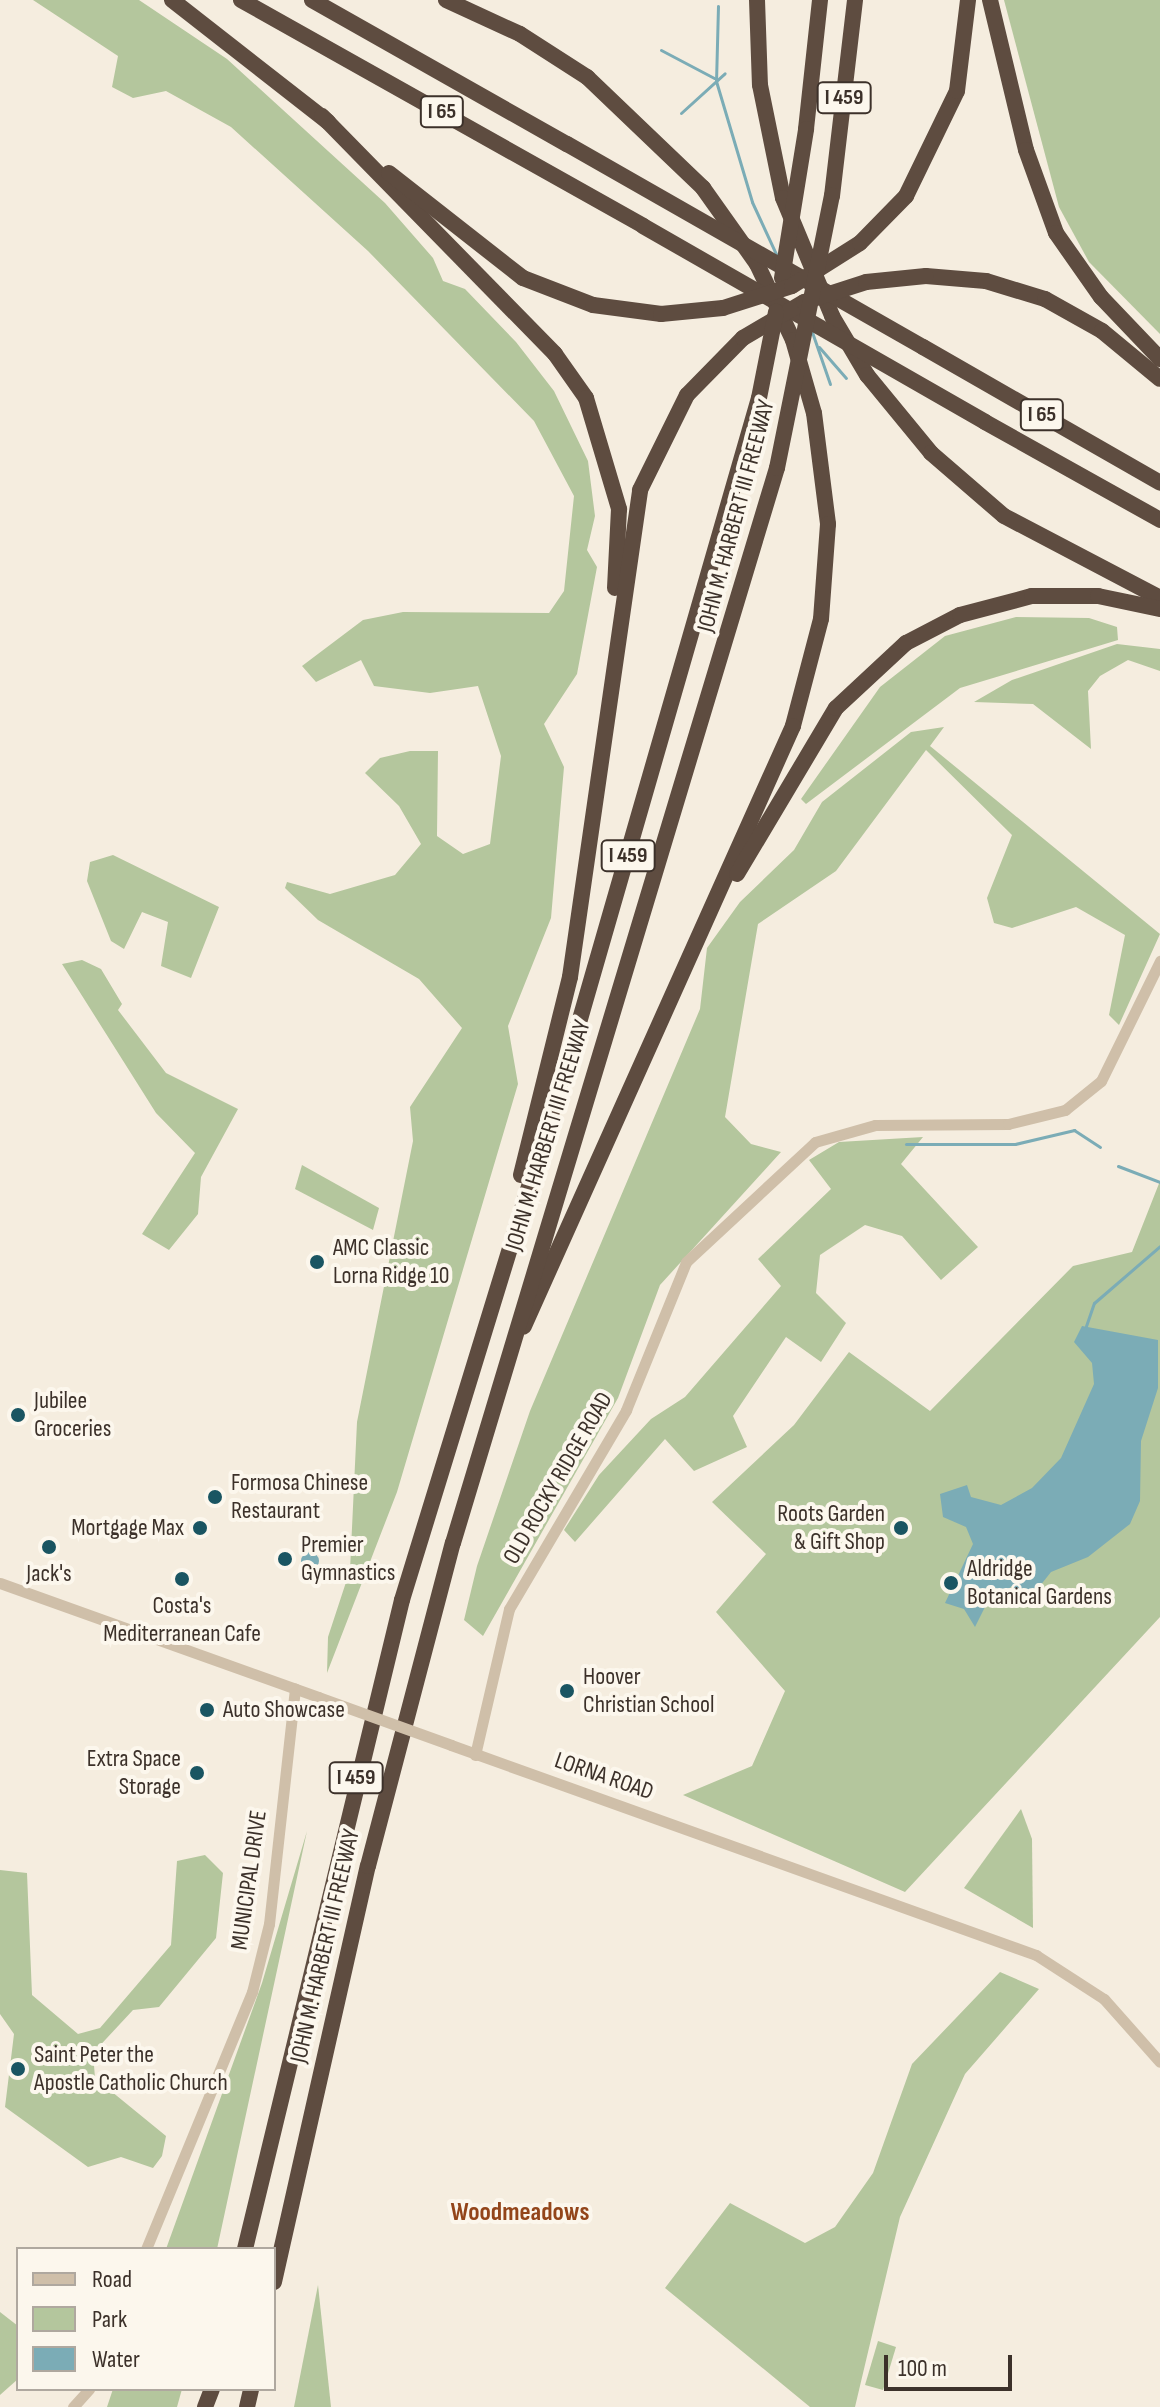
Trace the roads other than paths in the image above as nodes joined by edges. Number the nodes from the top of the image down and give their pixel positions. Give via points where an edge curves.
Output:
1 (172, 0) edge
2 (241, 0) edge
3 (312, 0) edge
4 (446, 0) edge
5 (757, 0) edge
6 (820, 0) edge
7 (855, 0) edge
8 (968, 0) edge
9 (990, 0) edge
10 (322, 116) junction
11 (1160, 359) edge
12 (1160, 379) edge
13 (1160, 483) edge
14 (1160, 520) edge
15 (1160, 598) edge
16 (1160, 609) edge
17 (611, 659) junction
18 (692, 952) junction
19 (1160, 961) edge
20 (488, 1312) junction
21 (500, 1378) junction
22 (0, 1583) edge
23 (295, 1688) junction
24 (475, 1755) junction
25 (1160, 2062) edge
26 (147, 2247) edge
27 (245, 2247) edge
28 (276, 2273) edge
29 (87, 2391) edge
30 (73, 2407) edge

1 - 10 highway
2 - 14 highway, I 65, bridge
3 - 13 highway, I 65, bridge
4 - 18 highway via 520,34 587,77 703,188 757,264 793,340 814,413 828,524 816,648 793,726
5 - 15 highway via 760,85 783,198 820,290 867,375 931,453 994,509 1083,564
6 - 20 highway, JOHN M. HARBERT III FREEWAY / I 459, bridge via 806,129 759,398
7 - 21 highway, JOHN M. HARBERT III FREEWAY / I 459, bridge via 832,196 777,468
8 - 10 highway, bridge via 957,91 906,196 860,243 792,286 723,308 661,314 593,305 523,278
9 - 11 highway via 1026,150 1056,233 1101,297
10 - 17 highway via 555,354 586,398 619,509
12 - 17 highway, bridge via 1102,331 1045,299 986,281 926,276 866,282 804,302 743,338 687,395 640,490
16 - 18 highway via 1098,596 1032,596 960,615 906,643 865,676 824,726
17 - 20 highway via 570,977
18 - 21 highway
19 - 24 street, OLD ROCKY RIDGE ROAD via 1101,1081 1065,1110 1008,1124 919,1122 837,1132 786,1161 686,1262 626,1410 509,1609
20 - 27 highway, JOHN M. HARBERT III FREEWAY / I 459 via 341,1833
21 - 28 highway, JOHN M. HARBERT III FREEWAY / I 459 via 372,1852
22 - 23 street, LORNA ROAD
23 - 24 street, LORNA ROAD, bridge
23 - 26 street, MUNICIPAL DRIVE via 269,1924 252,1992
24 - 25 street, LORNA ROAD via 1036,1955 1104,1999
29 - 30 street

